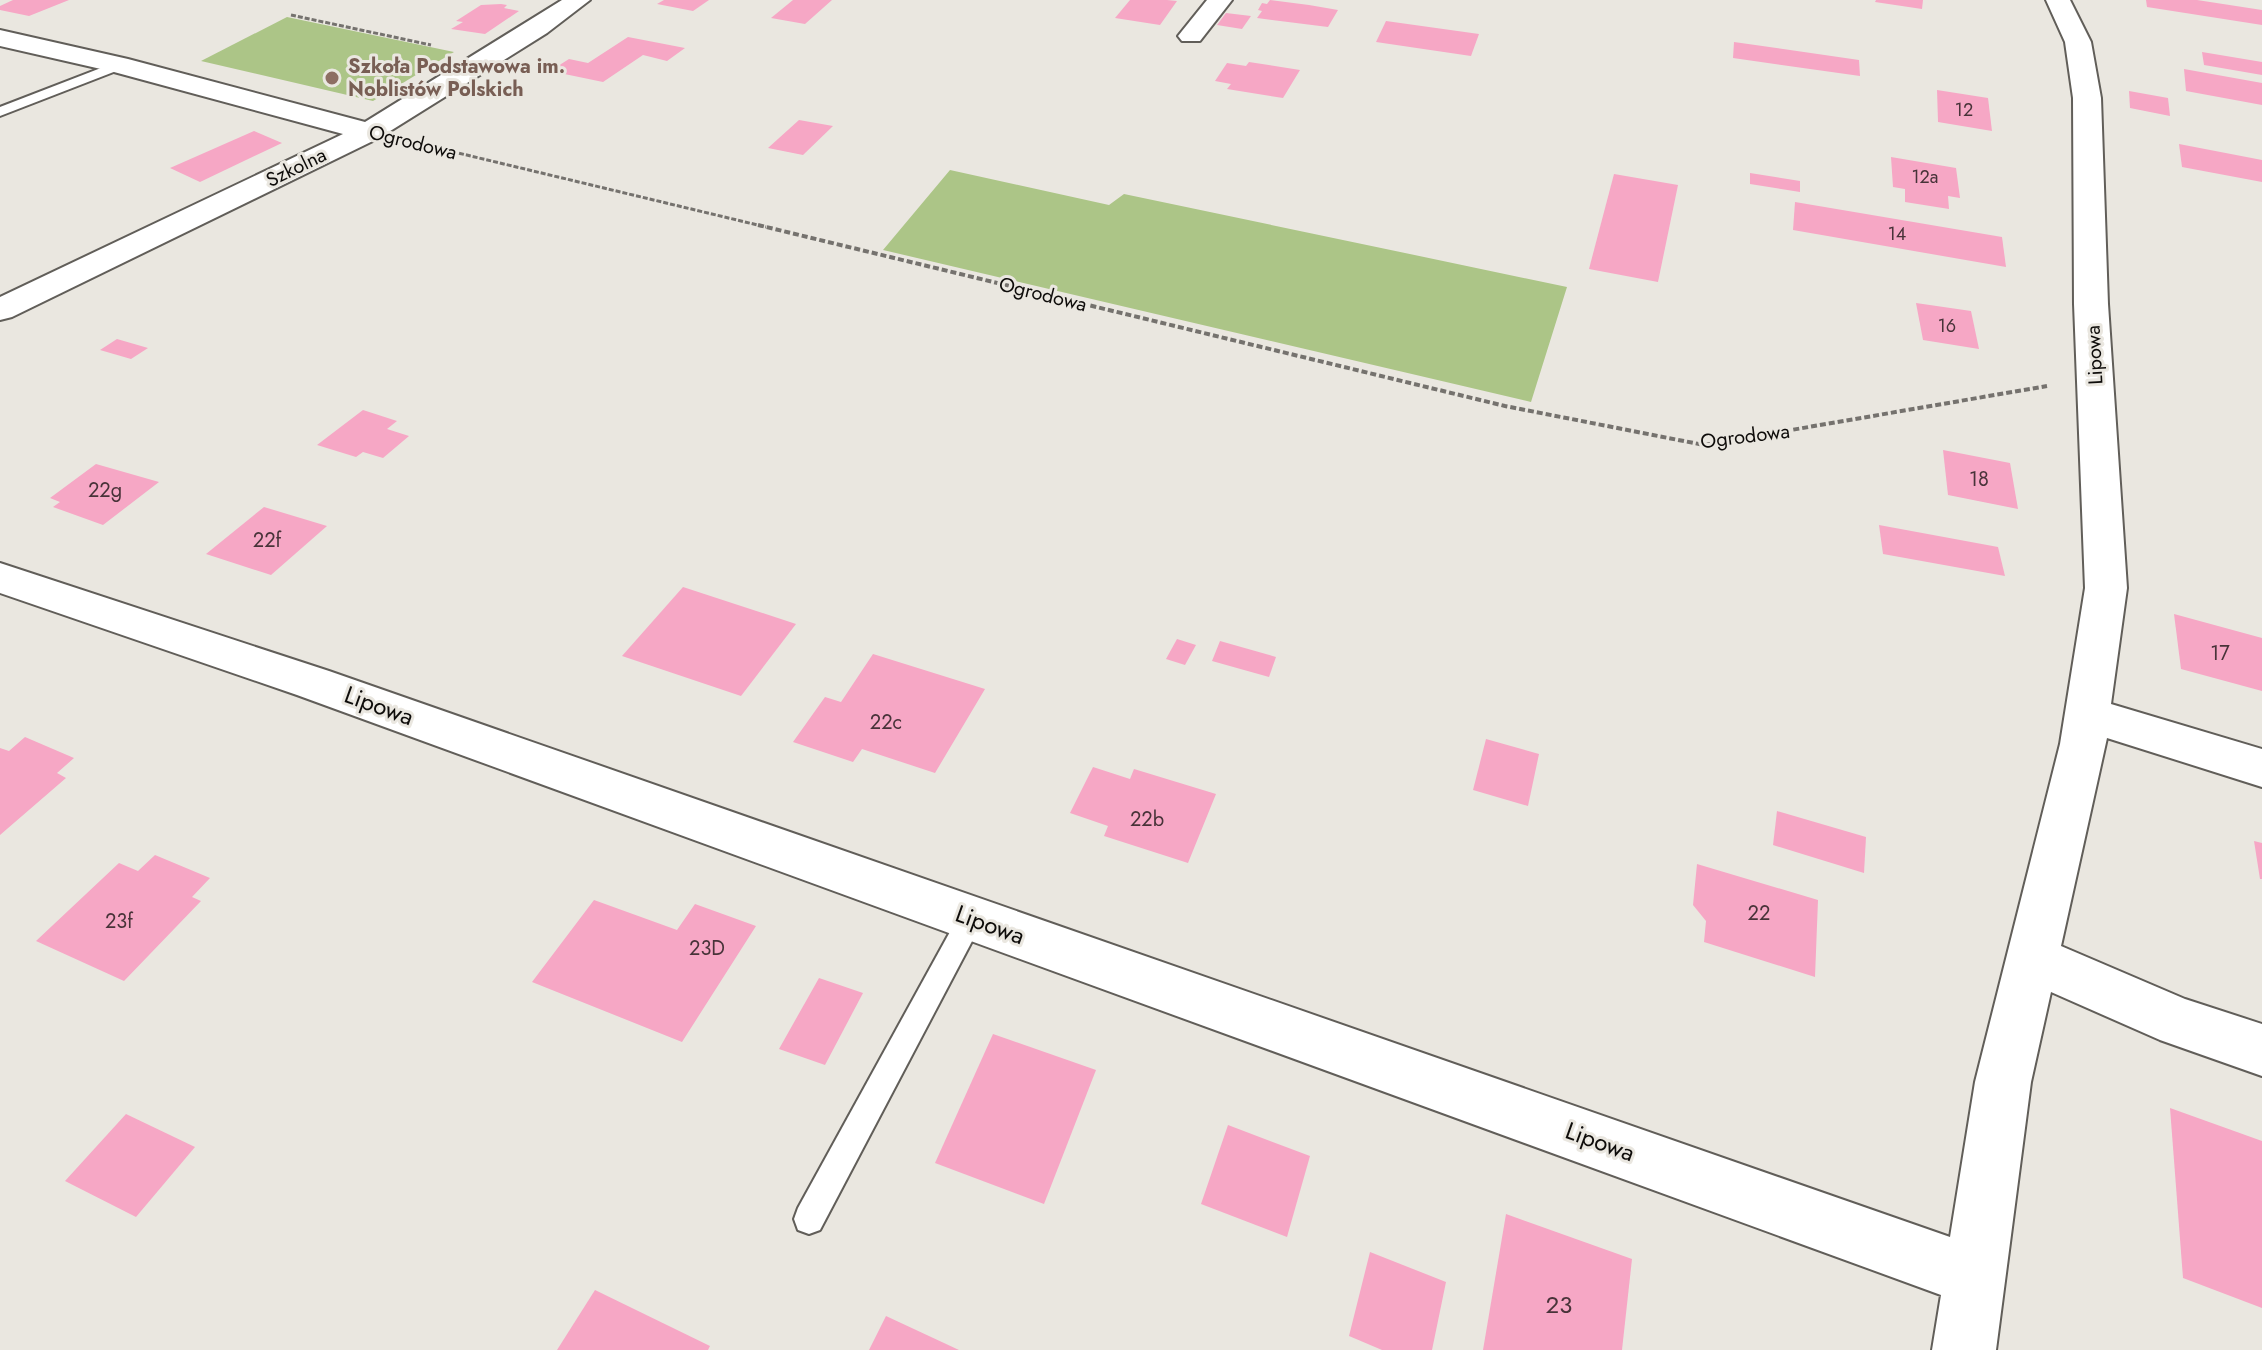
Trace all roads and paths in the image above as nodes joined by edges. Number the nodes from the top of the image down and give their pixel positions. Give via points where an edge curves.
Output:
1 (578, 0) edge
2 (1220, 0) edge
3 (2058, 0) edge
4 (291, 15) dead end
5 (1191, 36) dead end
6 (0, 38) edge
7 (491, 58) junction
8 (119, 65) junction
9 (0, 112) edge
10 (369, 132) junction
11 (0, 310) edge
12 (2094, 378) junction
13 (0, 578) edge
14 (2087, 714) junction
15 (2262, 768) edge
16 (971, 918) junction
17 (2033, 959) junction
18 (2262, 1050) edge
19 (809, 1219) dead end
20 (1977, 1277) junction
21 (1964, 1350) edge

1 - 7 street, Szkolna
2 - 5 street
3 - 12 street, Lipowa via 2078,42 2087,98
4 - 7 path
6 - 8 street, Ogrodowa
7 - 10 street, Szkolna
8 - 9 lane
8 - 10 street, Ogrodowa
10 - 11 street, Szkolna
10 - 12 path, Ogrodowa via 1505,406 1704,445
12 - 14 street, Lipowa via 2106,588
13 - 16 street, Lipowa via 313,683
14 - 15 street
14 - 17 street, Lipowa
16 - 19 lane
16 - 20 street, Lipowa
17 - 18 street via 2179,1022
17 - 20 street, Lipowa via 2003,1082
20 - 21 street, Lipowa

